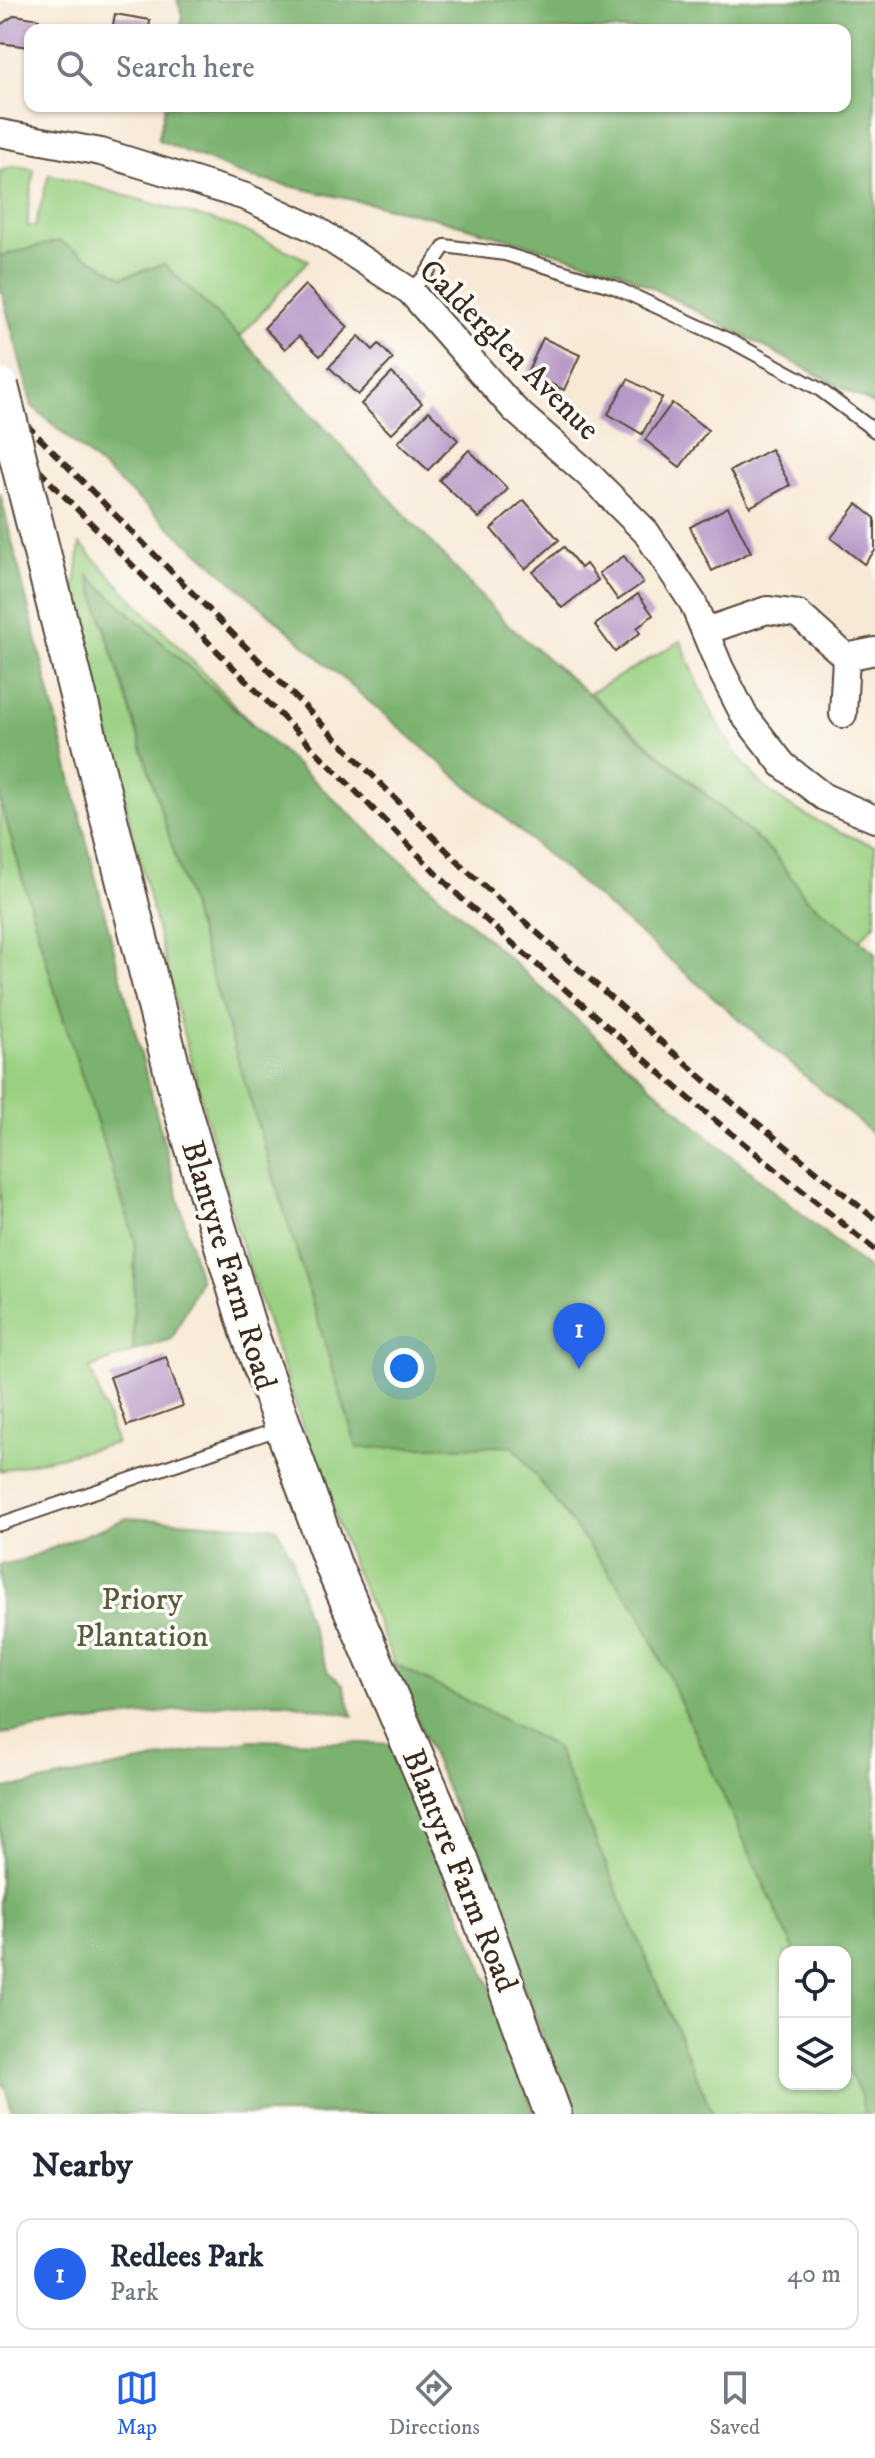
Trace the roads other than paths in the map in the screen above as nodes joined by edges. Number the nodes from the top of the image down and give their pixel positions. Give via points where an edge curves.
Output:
1 (0, 133) edge
2 (410, 291) junction
3 (0, 386) edge
4 (875, 431) edge
5 (706, 631) junction
6 (875, 651) edge
7 (846, 657) junction
8 (843, 714) dead end
9 (875, 819) edge
10 (281, 1427) junction
11 (0, 1524) edge
12 (553, 2114) edge

1 - 2 street, Calderglen Avenue via 101,152 246,197 315,229
2 - 4 lane via 445,246 505,254 601,283 744,348 819,389
2 - 5 street, Calderglen Avenue via 514,409 646,532
3 - 10 main road, Blantyre Farm Road, bridge via 181,1105 228,1270
5 - 7 street via 767,610 798,614
5 - 9 street, Calderglen Avenue via 744,715 783,765 824,797
6 - 7 street
7 - 8 street
10 - 11 lane
10 - 12 main road, Blantyre Farm Road via 333,1565 460,1860

